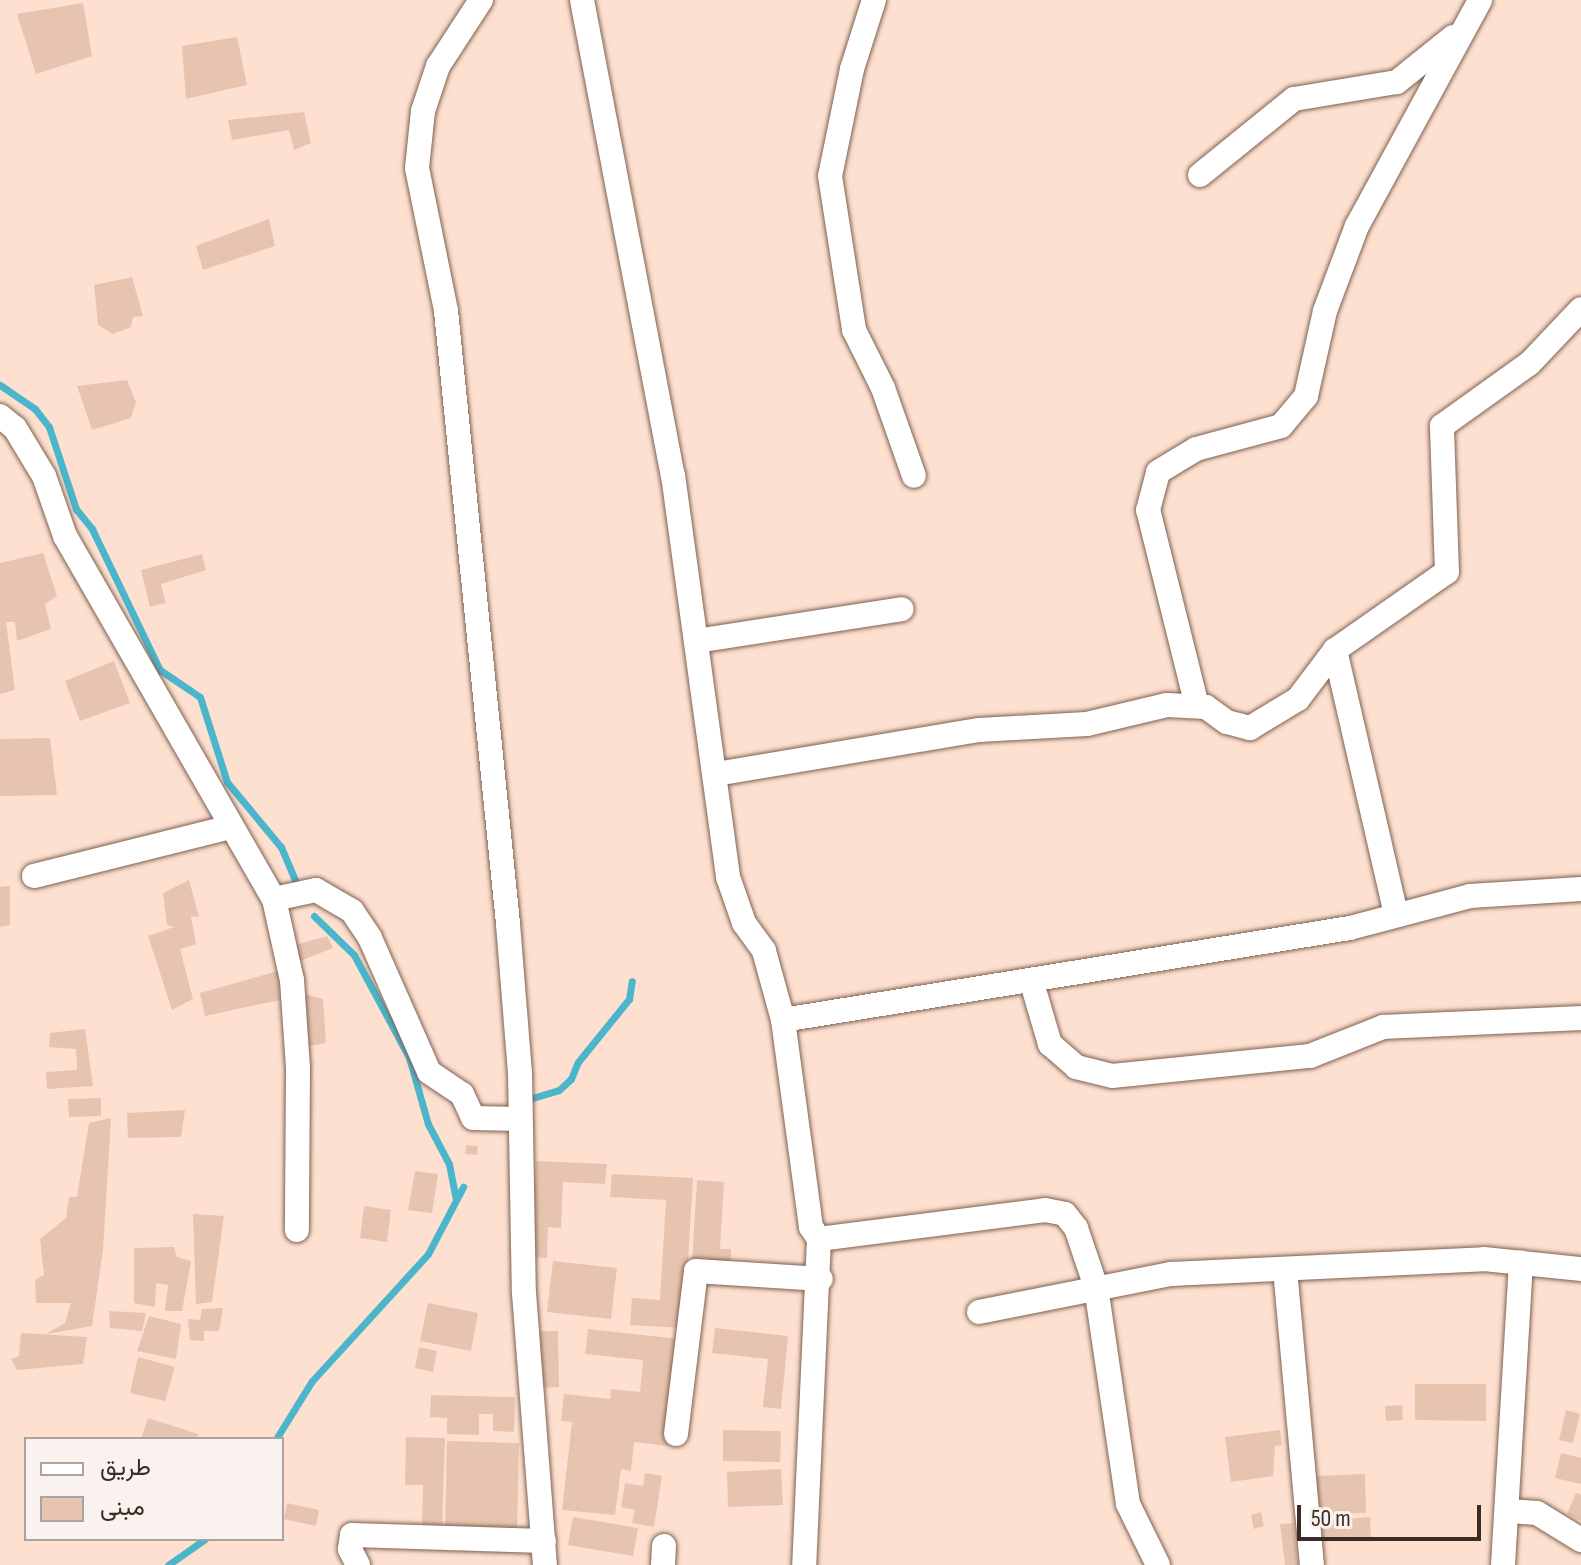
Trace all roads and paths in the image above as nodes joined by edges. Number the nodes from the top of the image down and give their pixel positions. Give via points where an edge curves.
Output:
1 (481, 0) edge
2 (582, 0) edge
3 (874, 0) edge
4 (1480, 0) edge
5 (1463, 29) junction
6 (1200, 175) dead end
7 (1581, 309) edge
8 (0, 416) edge
9 (914, 476) dead end
10 (902, 609) dead end
11 (696, 641) junction
12 (1335, 650) junction
13 (1197, 706) junction
14 (716, 774) junction
15 (231, 827) junction
16 (34, 876) dead end
17 (1581, 889) edge
18 (274, 899) junction
19 (1396, 915) junction
20 (1032, 983) junction
21 (1581, 1018) edge
22 (783, 1020) junction
23 (519, 1119) junction
24 (297, 1230) dead end
25 (819, 1239) junction
26 (1521, 1263) junction
27 (1285, 1269) junction
28 (1581, 1269) edge
29 (821, 1279) junction
30 (1096, 1287) junction
31 (979, 1312) dead end
32 (676, 1434) dead end
33 (1509, 1511) junction
34 (1581, 1540) edge
35 (544, 1553) edge
36 (358, 1565) edge
37 (804, 1565) edge
38 (1158, 1565) edge
39 (1312, 1565) edge
40 (1503, 1565) edge

1 - 23 street via 438,66 423,111 417,168 446,311 508,924
2 - 11 street via 673,475
3 - 9 street via 852,69 830,176 854,330 883,388
4 - 5 street
5 - 6 street via 1397,82 1294,99
5 - 13 street via 1357,226 1325,311 1306,396 1281,426 1196,449 1158,472 1148,510
7 - 12 street via 1530,363 1442,426 1447,572
8 - 15 street via 15,428 44,476 65,536
10 - 11 street
11 - 14 street
12 - 13 street via 1298,699 1250,728
12 - 19 street
13 - 14 street via 1167,705 1087,724 979,730
14 - 22 street via 728,877 744,923 764,951
15 - 16 street
15 - 18 street
17 - 19 street via 1470,896
18 - 23 street via 316,890 352,911 370,938 429,1072 462,1094 473,1118
18 - 24 street via 292,980
19 - 20 street via 1350,928
20 - 21 street via 1050,1044 1076,1067 1112,1076 1310,1056 1383,1027
20 - 22 street
22 - 25 street via 811,1227
23 - 35 street via 524,1293
25 - 29 street
25 - 30 street via 1045,1210 1065,1214 1076,1228
26 - 27 street via 1484,1259
26 - 28 street
26 - 33 street
27 - 30 street via 1171,1274
27 - 39 street
29 - 32 street via 696,1271
29 - 37 street via 806,1462
30 - 31 street
30 - 38 street via 1128,1504
33 - 34 street via 1537,1513
33 - 40 street
35 - 36 street via 352,1535 350,1549

